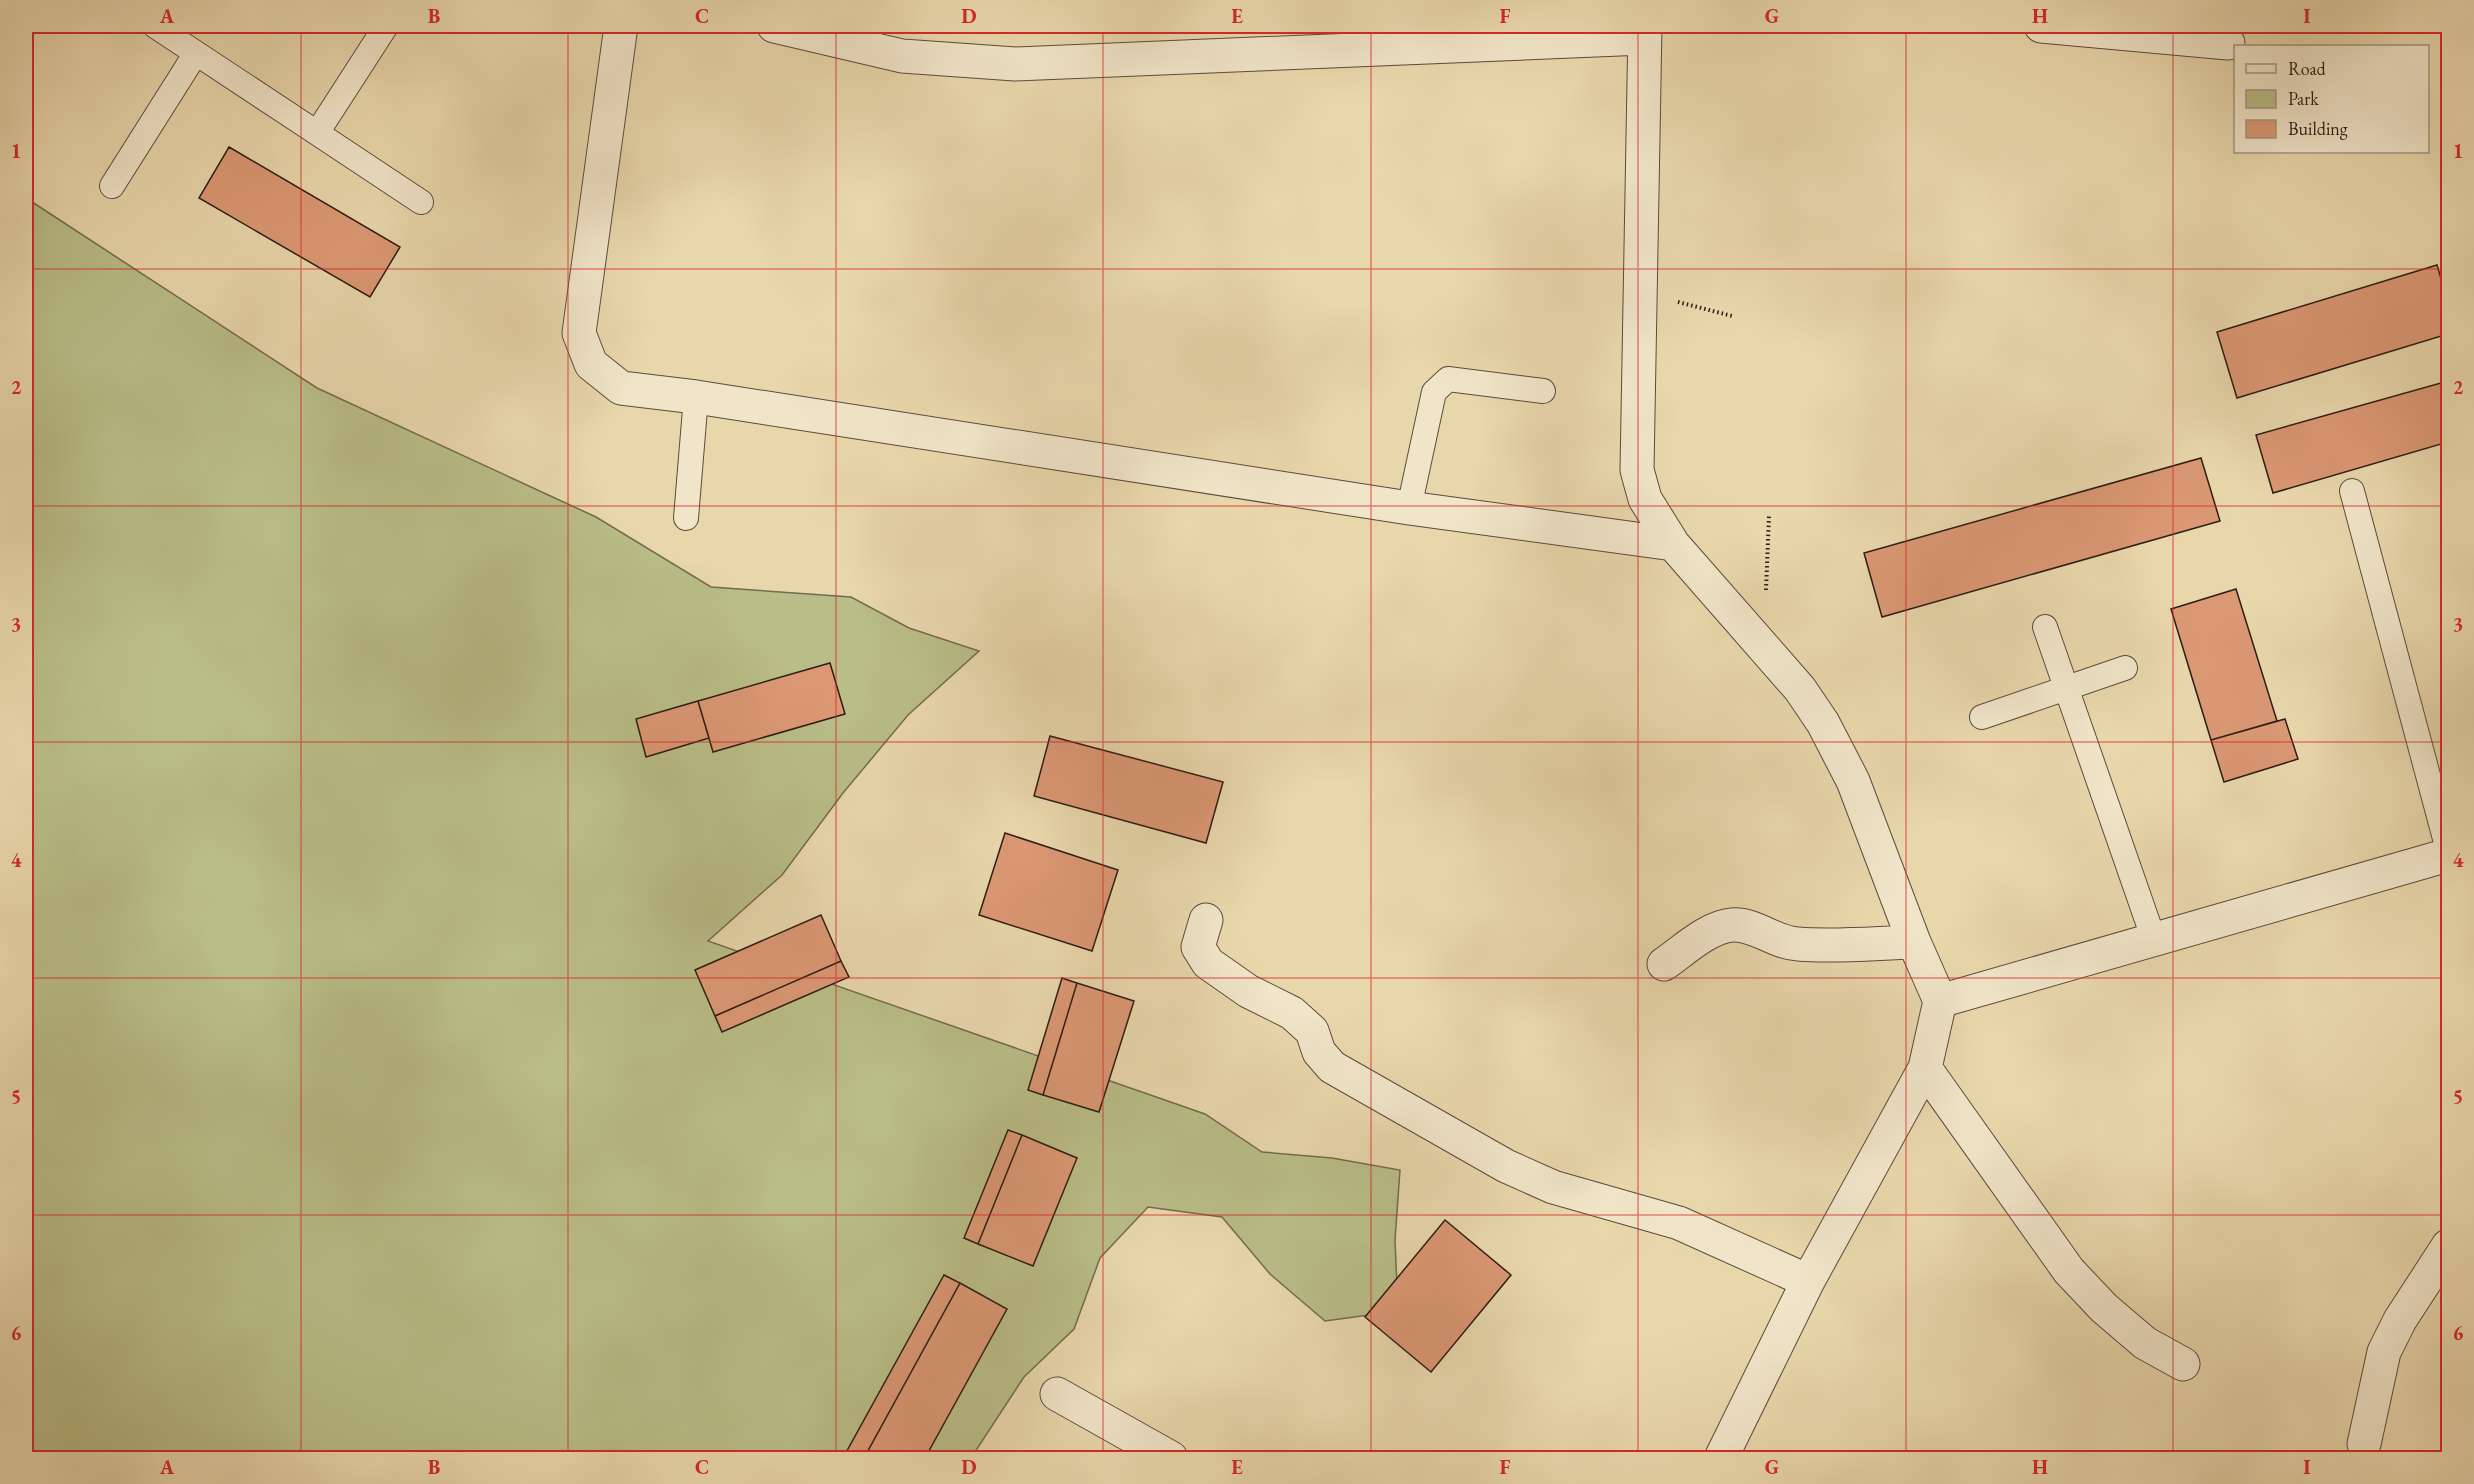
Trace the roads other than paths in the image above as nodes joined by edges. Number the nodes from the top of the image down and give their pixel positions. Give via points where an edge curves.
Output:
1 (155, 26) edge
2 (387, 26) edge
3 (621, 26) edge
4 (774, 26) edge
5 (2041, 26) edge
6 (1644, 32) edge
7 (2228, 43) dead end
8 (196, 53) junction
9 (318, 133) junction
10 (112, 186) dead end
11 (421, 202) dead end
12 (1544, 391) dead end
13 (696, 397) junction
14 (2352, 491) dead end
15 (1409, 508) junction
16 (686, 518) dead end
17 (1673, 544) junction
18 (2045, 627) dead end
19 (2125, 668) dead end
20 (2066, 687) junction
21 (1982, 717) dead end
22 (2448, 850) edge
23 (2448, 855) edge
24 (1206, 920) dead end
25 (2154, 940) junction
26 (1914, 942) junction
27 (1664, 964) dead end
28 (1940, 1001) junction
29 (1925, 1068) junction
30 (2448, 1246) edge
31 (1808, 1281) junction
32 (2183, 1364) dead end
33 (1057, 1394) dead end
34 (2364, 1444) dead end
35 (1171, 1458) edge
36 (1721, 1458) edge

1 - 8 lane
2 - 9 lane
3 - 13 street via 579,333 591,364 621,388
4 - 6 street via 902,56 1014,64
5 - 7 street
6 - 17 street via 1637,470 1645,499
8 - 9 lane
8 - 10 lane
9 - 11 lane
12 - 15 lane via 1448,379 1434,392
13 - 15 street
13 - 16 lane
14 - 22 lane
15 - 17 street
17 - 26 street via 1800,689 1823,723 1852,781
18 - 20 lane
19 - 20 lane
20 - 21 lane
20 - 25 lane
23 - 25 street
24 - 31 street via 1198,947 1208,963 1248,992 1292,1013 1312,1031 1319,1052 1332,1067 1506,1166 1553,1187 1679,1223
25 - 28 street
26 - 27 street via 1797,944 1732,925 1711,932
26 - 28 street
28 - 29 street
29 - 31 street
29 - 32 street via 2068,1271 2145,1343
30 - 34 street via 2384,1352
31 - 36 street
33 - 35 street

